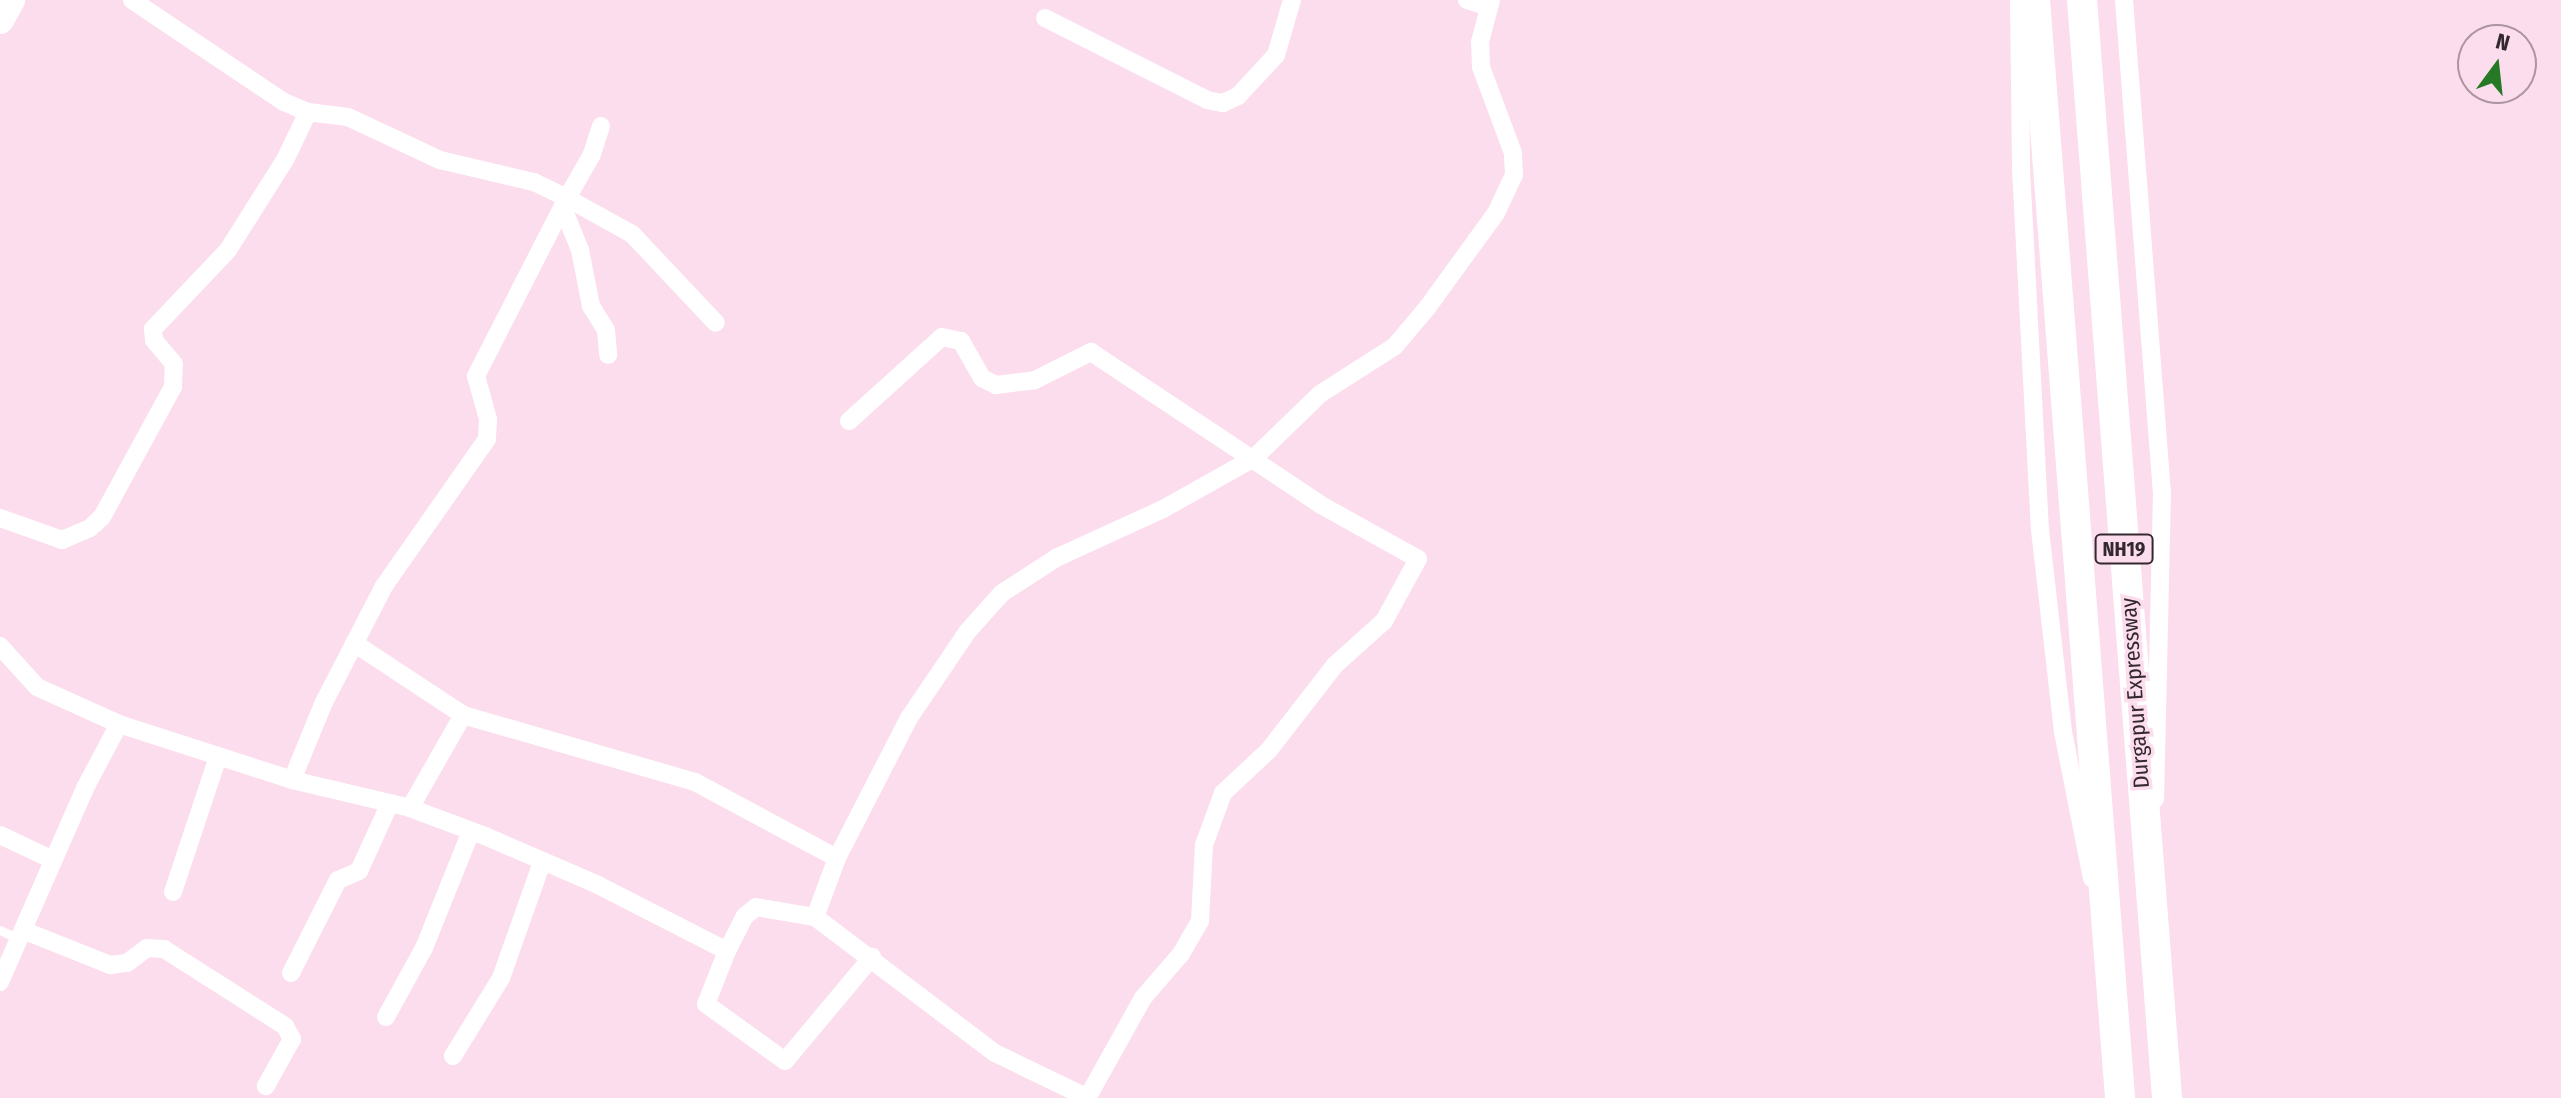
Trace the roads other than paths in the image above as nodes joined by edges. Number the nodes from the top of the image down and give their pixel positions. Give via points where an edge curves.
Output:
1 (11, 0) edge
2 (132, 0) edge
3 (1292, 0) edge
4 (1467, 0) edge
5 (2019, 0) edge
6 (2035, 0) edge
7 (2082, 0) edge
8 (2124, 0) edge
9 (1489, 4) edge
10 (1045, 18) dead end
11 (0, 20) edge
12 (308, 112) junction
13 (601, 126) dead end
14 (565, 203) junction
15 (716, 323) dead end
16 (608, 355) dead end
17 (849, 421) dead end
18 (1254, 458) junction
19 (0, 518) edge
20 (354, 643) junction
21 (0, 646) edge
22 (463, 715) junction
23 (119, 724) junction
24 (218, 757) junction
25 (292, 780) junction
26 (390, 803) junction
27 (410, 808) junction
28 (471, 831) junction
29 (0, 835) edge
30 (837, 858) junction
31 (53, 860) junction
32 (542, 862) junction
33 (2149, 879) junction
34 (173, 892) dead end
35 (815, 917) junction
36 (0, 930) edge
37 (23, 935) junction
38 (2108, 939) junction
39 (727, 951) junction
40 (872, 957) junction
41 (291, 973) dead end
42 (0, 982) edge
43 (386, 1017) dead end
44 (453, 1056) dead end
45 (266, 1086) dead end
46 (1088, 1098) edge
47 (2120, 1098) edge
48 (2167, 1098) edge

1 - 11 main road
2 - 12 street via 266,94
3 - 10 street via 1276,55 1238,96 1223,103 1207,100
4 - 9 street
5 - 38 street via 2021,169 2050,634 2084,846
6 - 38 highway, Durgapur Expressway / NH19
7 - 33 highway, Durgapur Expressway / NH19
8 - 33 street via 2162,492 2161,712
9 - 18 street via 1481,67 1515,163 1504,198 1395,346 1320,394
12 - 14 street via 348,117 440,160 534,182
12 - 19 street via 228,250 153,329 154,340 174,364 173,387 102,517 62,540
13 - 14 street
14 - 15 street via 632,234
14 - 16 street via 591,306 606,330
14 - 20 street via 476,376 488,419 487,439 384,586
17 - 18 street via 948,335 961,341 982,378 996,385 1035,380 1086,351 1100,355
18 - 30 street via 1163,509 1056,558 985,609 909,718
18 - 46 street via 1321,505 1419,561 1384,621 1335,665 1269,750 1223,793 1204,845 1200,921 1180,955 1143,998
20 - 22 street
20 - 25 street
21 - 23 street via 37,687
22 - 27 street
22 - 30 street via 695,782
23 - 24 street
23 - 31 street
24 - 25 street
24 - 34 street
25 - 26 street
26 - 27 street
26 - 41 street via 359,871 338,880
27 - 28 street
28 - 32 street
28 - 43 street via 424,948
29 - 31 street
30 - 35 street
31 - 37 street
32 - 39 street
32 - 44 street via 501,978
33 - 48 highway, Durgapur Expressway / NH19
35 - 39 street via 756,907 745,916
35 - 40 street
36 - 37 lane
37 - 42 street
37 - 45 street via 110,965 127,963 147,948 164,949 285,1026 292,1039
38 - 47 highway, Durgapur Expressway / NH19
39 - 40 street via 706,1004 785,1061
40 - 46 street via 995,1053

